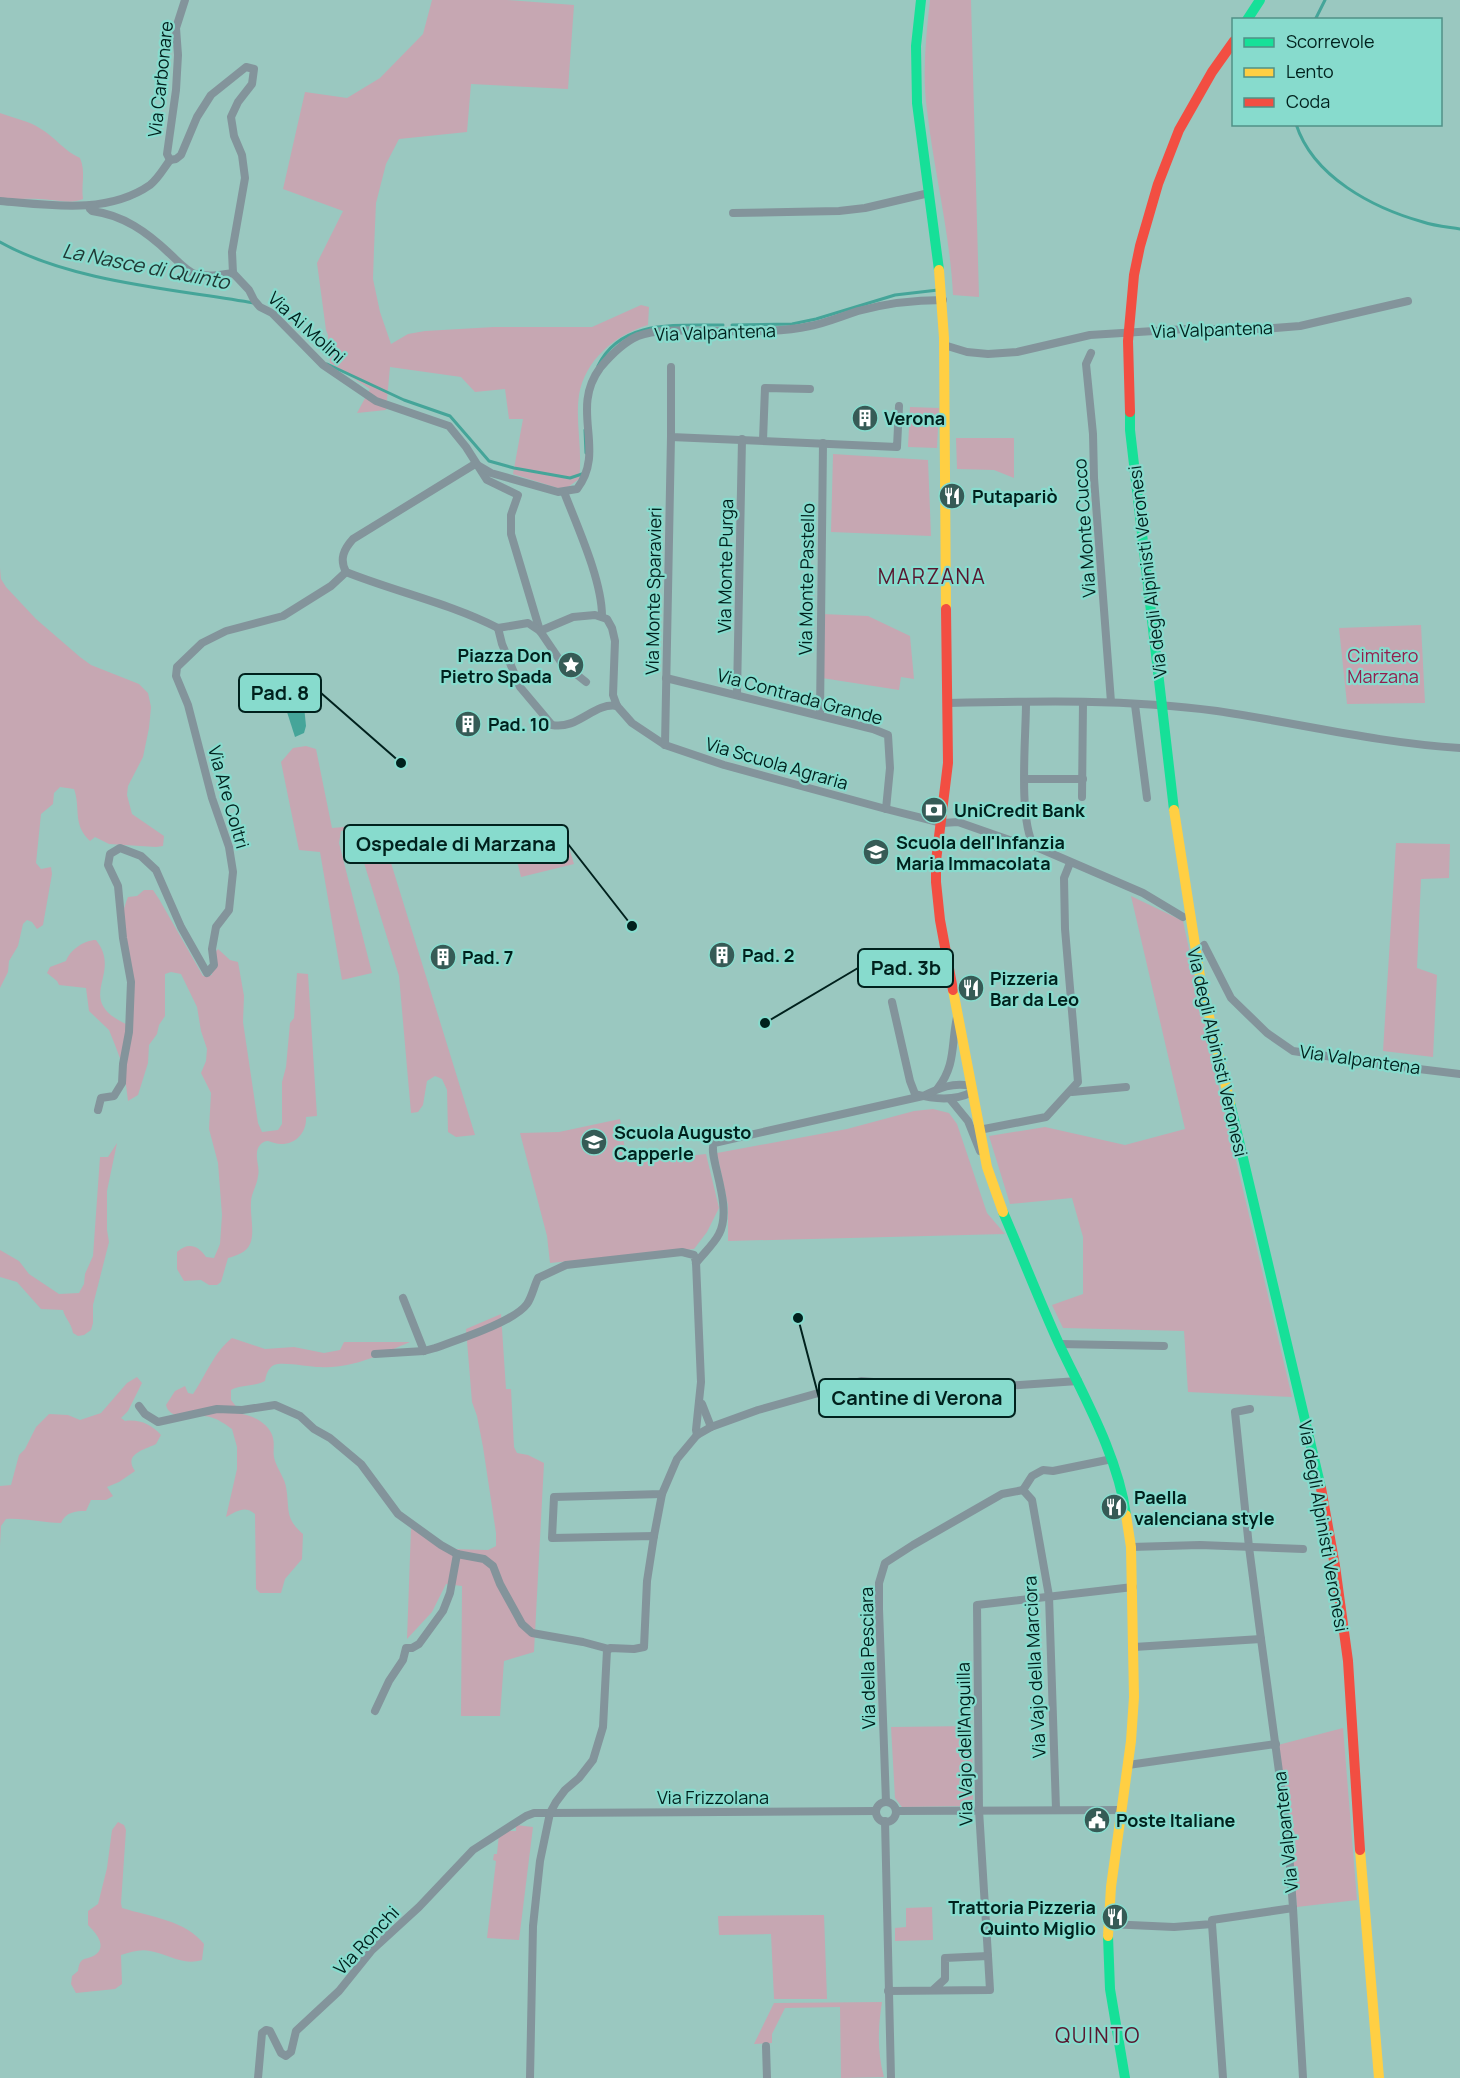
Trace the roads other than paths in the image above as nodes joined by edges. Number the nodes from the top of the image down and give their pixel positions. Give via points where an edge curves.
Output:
1 (185, 0) edge
2 (921, 0) edge
3 (1260, 0) edge
4 (1248, 18) edge
5 (1232, 42) edge
6 (170, 160) junction
7 (929, 193) junction
8 (0, 201) edge
9 (94, 206) junction
10 (733, 213) dead end
11 (233, 273) junction
12 (943, 300) junction
13 (1408, 301) dead end
14 (944, 345) junction
15 (1091, 353) dead end
16 (671, 367) dead end
17 (810, 389) dead end
18 (898, 406) dead end
19 (671, 437) junction
20 (742, 439) junction
21 (763, 440) junction
22 (823, 443) junction
23 (475, 464) junction
24 (564, 492) junction
25 (346, 572) junction
26 (602, 616) junction
27 (498, 628) junction
28 (540, 631) junction
29 (666, 678) junction
30 (586, 682) dead end
31 (737, 694) junction
32 (1083, 702) junction
33 (1111, 702) junction
34 (948, 703) junction
35 (1026, 703) junction
36 (1135, 705) junction
37 (617, 706) junction
38 (820, 715) junction
39 (665, 745) junction
40 (1460, 748) edge
41 (1025, 779) junction
42 (1083, 779) junction
43 (1082, 797) dead end
44 (1148, 798) dead end
45 (886, 809) junction
46 (942, 823) junction
47 (1034, 846) junction
48 (1070, 863) junction
49 (1183, 917) dead end
50 (1204, 945) dead end
51 (892, 1002) dead end
52 (958, 1015) junction
53 (1460, 1073) edge
54 (1126, 1087) dead end
55 (937, 1089) junction
56 (972, 1089) junction
57 (1072, 1092) junction
58 (923, 1096) junction
59 (950, 1098) junction
60 (98, 1110) dead end
61 (979, 1130) junction
62 (987, 1167) junction
63 (696, 1263) junction
64 (403, 1298) dead end
65 (1059, 1344) junction
66 (1164, 1346) dead end
67 (424, 1351) junction
68 (375, 1354) dead end
69 (1078, 1381) junction
70 (700, 1397) junction
71 (139, 1406) dead end
72 (1251, 1409) dead end
73 (711, 1427) junction
74 (698, 1436) junction
75 (1112, 1460) junction
76 (1023, 1490) junction
77 (662, 1494) junction
78 (654, 1536) junction
79 (1131, 1547) junction
80 (1249, 1547) junction
81 (1303, 1549) dead end
82 (457, 1554) junction
83 (1133, 1587) junction
84 (1049, 1596) junction
85 (1261, 1639) junction
86 (1134, 1647) junction
87 (609, 1649) junction
88 (375, 1711) dead end
89 (1276, 1744) junction
90 (1128, 1765) junction
91 (886, 1802) junction
92 (1056, 1809) junction
93 (979, 1810) junction
94 (1122, 1810) junction
95 (876, 1811) junction
96 (896, 1811) junction
97 (550, 1813) junction
98 (885, 1821) junction
99 (1293, 1908) junction
100 (1108, 1924) junction
101 (1212, 1924) junction
102 (988, 1956) junction
103 (946, 1975) junction
104 (933, 1990) junction
105 (888, 1991) junction
106 (957, 1991) junction
107 (766, 2046) dead end
108 (258, 2078) edge
109 (530, 2078) edge
110 (767, 2078) edge
111 (891, 2078) edge
112 (1125, 2078) edge
113 (1222, 2078) edge
114 (1304, 2078) edge
115 (1379, 2078) edge

1 - 6 street, Via Carbonare via 176,28 176,90 167,154
2 - 7 main road via 916,46 917,103
3 - 4 main road
5 - 115 main road, Via degli Alpinisti Veronesi via 1194,103 1170,152 1140,246 1128,341 1130,430 1178,841 1201,983 1318,1470 1335,1566 1348,1661
6 - 9 street, Via Carbonare via 152,184 128,197
6 - 11 street, Via Carbonare via 181,155 211,95 246,67 254,69 252,84 231,117 245,178 232,252
7 - 10 street via 838,211
7 - 12 main road
8 - 9 street, Via Carbonare
9 - 11 street via 92,211 146,232 194,273
11 - 23 street, Via Ai Molini via 260,307 272,313 323,365 376,401 449,426
12 - 14 main road
12 - 24 street, Via Valpantena via 892,303 810,327 673,331 637,336 614,352 599,369 590,388 586,409 590,452 586,476 577,489
13 - 14 street, Via Valpantena via 1300,326 1090,335 1017,352 988,354
14 - 34 main road
15 - 33 street, Via Monte Cucco via 1086,364
16 - 19 street, Via Monte Sparavieri
17 - 21 street via 765,388
18 - 22 street via 897,447
19 - 20 street
19 - 29 street, Via Monte Sparavieri
20 - 21 street
20 - 31 street, Via Monte Purga
21 - 22 street
22 - 38 street, Via Monte Pastello
23 - 24 street
23 - 25 street via 353,539 345,548 342,562
23 - 28 street, Via Ai Molini via 487,480 518,495 512,534
24 - 26 street via 588,555
25 - 27 street via 456,609
25 - 60 street, Via Are Coltri via 332,586 283,616 226,631 202,643 177,667 176,676 229,847 233,872 229,910 216,927 214,965 207,973 156,870 141,856 120,848 110,854 108,865 118,886 131,982 129,1032 122,1083 114,1096 101,1098
26 - 28 street via 573,617
26 - 37 street via 610,623 615,641 613,695
27 - 28 street via 528,623
27 - 37 street via 520,687 552,725 582,719 603,706
28 - 30 street via 561,662
29 - 31 street, Via Contrada Grande
29 - 39 street, Via Monte Sparavieri
31 - 38 street, Via Contrada Grande
32 - 33 street
32 - 35 street
32 - 42 street
33 - 36 street
34 - 35 street
34 - 46 main road
35 - 41 street
36 - 40 street via 1216,711 1384,740
36 - 44 street
37 - 39 street, Via Scuola Agraria via 632,723
38 - 45 street, Via Contrada Grande via 888,735
39 - 45 street, Via Scuola Agraria
41 - 42 street
41 - 47 street via 1027,830
42 - 43 street
45 - 46 street, Via Scuola Agraria
46 - 47 street via 958,822
46 - 52 main road via 936,861 938,901
47 - 48 street
48 - 49 street via 1143,893
48 - 57 street via 1064,879 1078,1082
50 - 53 street, Via Valpantena via 1230,998 1293,1051
51 - 58 street via 910,1081 915,1094
52 - 55 street via 952,1061
52 - 56 main road
54 - 57 street
55 - 56 street via 957,1084
55 - 58 street
56 - 59 street via 966,1096
56 - 61 main road
57 - 61 street via 1046,1117
58 - 59 street
58 - 63 street via 714,1143 712,1151 724,1214 720,1234
59 - 62 street via 968,1120
61 - 62 main road
62 - 65 main road
63 - 67 street via 694,1255 681,1252 567,1265 538,1278 529,1301 506,1320
63 - 70 street
64 - 67 street
65 - 66 street
65 - 69 main road
67 - 68 street
69 - 73 street via 960,1389 861,1380
69 - 75 main road
70 - 73 street
70 - 74 street
71 - 82 street via 158,1422 217,1409 275,1405 300,1416 361,1464 398,1514
72 - 80 street, Via Valpantena via 1235,1412
73 - 74 street
74 - 77 street via 677,1459
75 - 76 street via 1043,1470 1032,1476
75 - 79 main road via 1125,1504
76 - 84 street, Via Vajo della Marciora via 1032,1500
76 - 91 street, Via della Pesciara via 1002,1494 885,1563 879,1582 879,1609
77 - 78 street
77 - 78 street via 554,1497 552,1538
78 - 87 street via 644,1647
79 - 80 street
79 - 83 main road
80 - 81 street
80 - 85 street, Via Valpantena
82 - 87 street via 484,1559 493,1566 522,1624 532,1633
82 - 88 street via 443,1611 419,1644 406,1648
83 - 84 street
83 - 86 main road
84 - 92 street, Via Vajo della Marciora
84 - 93 street, Via Vajo dell'Anguilla via 977,1605
85 - 86 street
85 - 89 street, Via Valpantena
86 - 90 main road
87 - 97 street via 603,1727 592,1760
89 - 90 street
89 - 99 street, Via Valpantena
90 - 94 main road
91 - 95 street
91 - 96 street
92 - 93 street
92 - 94 street
93 - 96 street
93 - 102 street, Via Vajo dell'Anguilla
94 - 100 main road
95 - 97 street, Via Frizzolana
95 - 98 street
96 - 98 street via 893,1819
97 - 108 street, Via Ronchi via 526,1816 473,1850 296,2031 291,2052 286,2056 266,2030 261,2037
97 - 109 street via 533,1926
98 - 105 street
99 - 101 street, Via Valpantena via 1212,1920
99 - 114 street
100 - 101 street, Via Valpantena
100 - 112 main road via 1110,1989
101 - 113 street
102 - 103 street via 945,1958
102 - 106 street, Via Vajo dell'Anguilla via 990,1990
103 - 104 street
103 - 106 street
104 - 105 street, Via Vajo dell'Anguilla
104 - 106 street, Via Vajo dell'Anguilla
105 - 111 street
107 - 110 street

